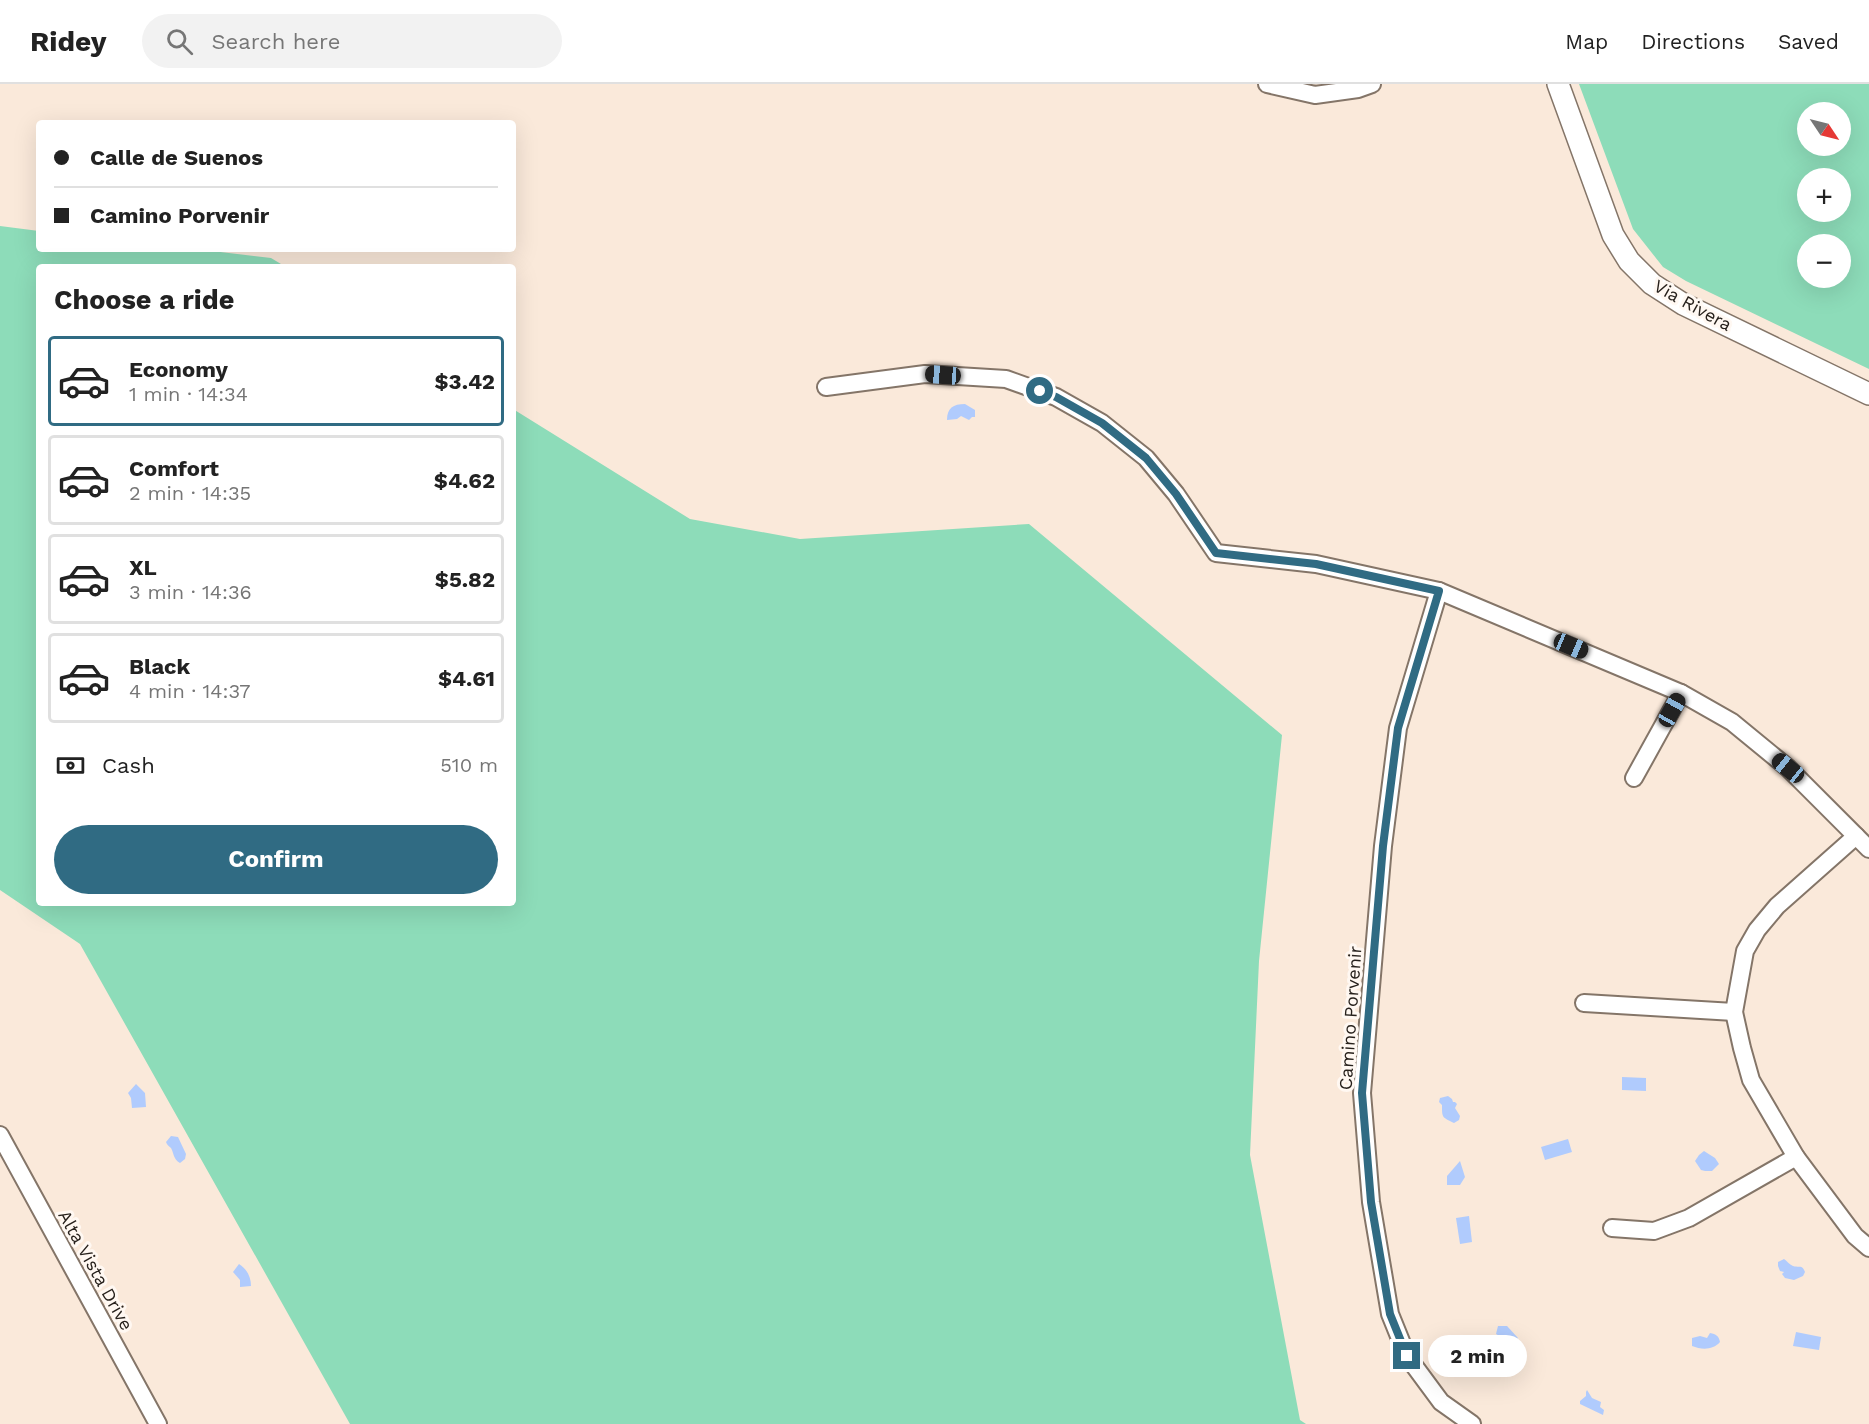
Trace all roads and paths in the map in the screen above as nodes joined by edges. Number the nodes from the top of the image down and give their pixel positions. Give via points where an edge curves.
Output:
1 (1267, 84) edge
2 (1372, 84) edge
3 (1558, 84) edge
4 (826, 387) dead end
5 (1869, 394) edge
6 (1439, 591) junction
7 (1681, 693) junction
8 (1634, 778) dead end
9 (1856, 836) junction
10 (1869, 849) edge
11 (1584, 1003) dead end
12 (1734, 1012) junction
13 (0, 1135) edge
14 (1796, 1157) junction
15 (1612, 1228) dead end
16 (1869, 1248) edge
17 (159, 1424) edge
18 (1472, 1424) edge

1 - 2 street via 1315,95
3 - 5 street, Via Rivera via 1613,235 1636,269 1683,304
4 - 6 street via 925,374 1006,379 1066,402 1102,423 1146,458 1216,553 1316,564
6 - 7 street
6 - 18 street, Camino Porvenir via 1398,728 1383,846 1362,1093 1371,1202 1390,1314 1407,1356 1441,1402
7 - 8 street
7 - 9 street via 1732,722 1788,768
9 - 10 street
9 - 12 street via 1777,906 1757,930 1744,951
11 - 12 street
12 - 14 street via 1751,1080
13 - 17 street, Alta Vista Drive
14 - 15 street via 1689,1218 1654,1231
14 - 16 street via 1855,1236

